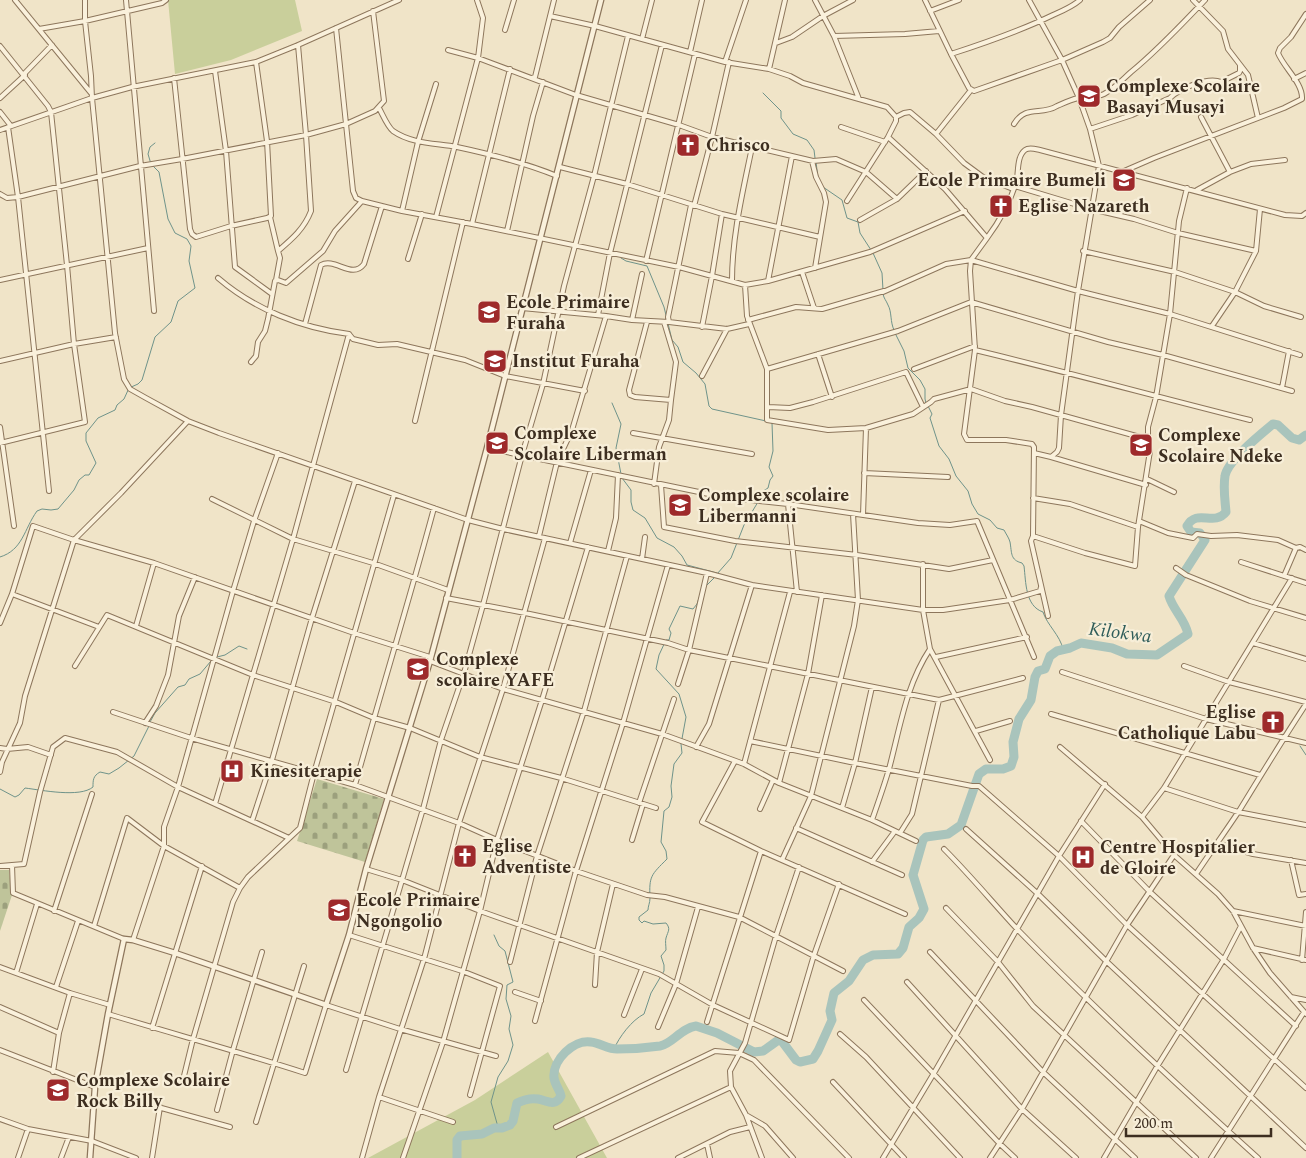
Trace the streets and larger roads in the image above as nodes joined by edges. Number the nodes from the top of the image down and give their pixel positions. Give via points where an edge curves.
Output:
1 (15, 0) edge
2 (85, 0) edge
3 (126, 0) edge
4 (166, 0) edge
5 (399, 0) edge
6 (478, 0) edge
7 (514, 0) edge
8 (554, 0) edge
9 (601, 0) edge
10 (652, 0) edge
11 (702, 0) edge
12 (746, 0) edge
13 (785, 0) edge
14 (815, 0) edge
15 (853, 0) edge
16 (924, 0) edge
17 (960, 0) edge
18 (1029, 0) edge
19 (1080, 0) edge
20 (1150, 0) edge
21 (1193, 0) edge
22 (1205, 0) edge
23 (1199, 6) junction
24 (127, 11) junction
25 (373, 11) junction
26 (930, 11) junction
27 (1306, 14) edge
28 (550, 16) junction
29 (823, 16) junction
30 (85, 21) junction
31 (1040, 21) junction
32 (595, 26) junction
33 (336, 28) junction
34 (39, 29) junction
35 (505, 30) dead end
36 (939, 31) junction
37 (628, 36) junction
38 (834, 36) junction
39 (642, 39) junction
40 (776, 43) junction
41 (52, 45) junction
42 (298, 45) junction
43 (662, 45) junction
44 (0, 46) edge
45 (448, 50) dead end
46 (692, 53) junction
47 (950, 54) junction
48 (478, 58) junction
49 (1062, 60) junction
50 (256, 62) junction
51 (727, 62) junction
52 (1240, 65) junction
53 (510, 69) junction
54 (769, 69) junction
55 (215, 71) junction
56 (1306, 73) edge
57 (24, 75) junction
58 (174, 78) junction
59 (532, 78) junction
60 (1294, 79) junction
61 (543, 82) junction
62 (436, 84) dead end
63 (132, 87) junction
64 (971, 90) junction
65 (576, 95) junction
66 (92, 96) junction
67 (0, 98) edge
68 (1080, 98) junction
69 (859, 99) junction
70 (611, 104) junction
71 (378, 108) junction
72 (0, 112) edge
73 (51, 112) junction
74 (645, 115) junction
75 (896, 117) junction
76 (1201, 117) dead end
77 (1258, 118) junction
78 (346, 124) junction
79 (1014, 124) dead end
80 (679, 125) junction
81 (9, 126) junction
82 (841, 127) dead end
83 (1090, 129) junction
84 (0, 130) edge
85 (936, 134) junction
86 (306, 135) junction
87 (1210, 136) junction
88 (888, 137) junction
89 (712, 138) junction
90 (267, 141) junction
91 (418, 142) junction
92 (885, 142) junction
93 (455, 147) junction
94 (752, 147) junction
95 (226, 151) junction
96 (489, 155) junction
97 (792, 156) junction
98 (182, 159) junction
99 (1285, 160) dead end
100 (814, 161) junction
101 (522, 165) junction
102 (140, 166) junction
103 (1099, 166) junction
104 (560, 167) junction
105 (926, 171) junction
106 (1124, 171) junction
107 (866, 172) junction
108 (1230, 172) junction
109 (100, 176) junction
110 (557, 176) junction
111 (594, 176) junction
112 (627, 184) junction
113 (58, 187) junction
114 (1014, 187) junction
115 (1187, 188) junction
116 (1197, 190) junction
117 (0, 194) edge
118 (660, 196) junction
119 (18, 197) junction
120 (897, 199) junction
121 (362, 201) junction
122 (847, 201) dead end
123 (382, 206) junction
124 (693, 206) junction
125 (1091, 209) junction
126 (1260, 209) junction
127 (402, 211) junction
128 (965, 212) junction
129 (422, 214) junction
130 (722, 214) junction
131 (1306, 214) edge
132 (270, 217) junction
133 (436, 217) junction
134 (738, 218) junction
135 (860, 220) dead end
136 (463, 222) junction
137 (472, 224) junction
138 (231, 226) junction
139 (778, 228) junction
140 (507, 231) junction
141 (1178, 233) junction
142 (820, 237) junction
143 (541, 238) junction
144 (987, 238) junction
145 (576, 245) junction
146 (148, 248) junction
147 (278, 250) junction
148 (1084, 251) junction
149 (1256, 251) junction
150 (610, 253) junction
151 (108, 256) junction
152 (408, 258) dead end
153 (971, 260) junction
154 (646, 261) junction
155 (68, 265) junction
156 (679, 267) junction
157 (815, 268) junction
158 (802, 272) junction
159 (1175, 272) junction
160 (25, 274) junction
161 (642, 274) dead end
162 (712, 276) junction
163 (218, 278) dead end
164 (0, 280) edge
165 (276, 280) junction
166 (732, 281) junction
167 (768, 281) junction
168 (745, 285) junction
169 (1078, 290) junction
170 (1235, 292) junction
171 (272, 294) junction
172 (971, 302) junction
173 (522, 308) junction
174 (814, 308) junction
175 (154, 311) dead end
176 (560, 311) junction
177 (269, 312) junction
178 (1170, 314) junction
179 (598, 315) junction
180 (606, 316) junction
181 (1301, 317) dead end
182 (632, 320) junction
183 (647, 322) junction
184 (666, 322) junction
185 (749, 322) junction
186 (305, 324) junction
187 (702, 326) junction
188 (1212, 326) junction
189 (727, 330) junction
190 (1073, 330) junction
191 (349, 334) junction
192 (116, 337) junction
193 (74, 344) junction
194 (975, 348) junction
195 (431, 351) junction
196 (1290, 352) junction
197 (34, 353) junction
198 (818, 354) junction
199 (1163, 355) junction
200 (1300, 355) dead end
201 (0, 361) edge
202 (251, 362) dead end
203 (767, 369) junction
204 (914, 369) dead end
205 (1068, 372) junction
206 (505, 376) junction
207 (702, 376) dead end
208 (544, 384) junction
209 (1282, 388) junction
210 (971, 389) junction
211 (585, 390) junction
212 (1292, 391) dead end
213 (832, 397) junction
214 (1156, 397) junction
215 (670, 400) junction
216 (924, 406) junction
217 (768, 407) junction
218 (1061, 415) junction
219 (1250, 420) dead end
220 (188, 421) junction
221 (415, 421) dead end
222 (0, 427) edge
223 (866, 428) junction
224 (43, 432) junction
225 (633, 432) dead end
226 (663, 437) junction
227 (1148, 439) junction
228 (1, 443) edge
229 (487, 448) junction
230 (278, 453) junction
231 (1034, 453) junction
232 (752, 454) dead end
233 (522, 455) junction
234 (1051, 457) junction
235 (557, 462) junction
236 (314, 466) junction
237 (591, 470) junction
238 (864, 473) junction
239 (618, 475) junction
240 (948, 477) dead end
241 (1147, 479) junction
242 (355, 481) junction
243 (654, 484) junction
244 (661, 485) junction
245 (1146, 485) junction
246 (49, 491) dead end
247 (1174, 492) dead end
248 (394, 495) junction
249 (1033, 498) junction
250 (212, 499) dead end
251 (788, 504) junction
252 (434, 508) junction
253 (854, 514) junction
254 (863, 515) junction
255 (468, 520) junction
256 (254, 521) junction
257 (1139, 521) junction
258 (14, 526) dead end
259 (1138, 527) junction
260 (503, 529) junction
261 (538, 536) junction
262 (1033, 536) junction
263 (645, 537) dead end
264 (545, 538) junction
265 (293, 539) junction
266 (74, 540) junction
267 (570, 543) junction
268 (588, 547) junction
269 (792, 548) junction
270 (1296, 548) junction
271 (334, 550) junction
272 (1306, 550) edge
273 (608, 551) junction
274 (857, 555) junction
275 (627, 556) junction
276 (642, 559) junction
277 (993, 560) junction
278 (1240, 562) dead end
279 (154, 563) junction
280 (373, 563) junction
281 (923, 564) junction
282 (668, 565) junction
283 (1178, 570) dead end
284 (707, 573) junction
285 (1284, 576) junction
286 (195, 577) junction
287 (1292, 578) junction
288 (415, 579) junction
289 (1306, 583) edge
290 (752, 585) junction
291 (1041, 587) junction
292 (448, 590) junction
293 (233, 591) junction
294 (790, 592) junction
295 (797, 592) junction
296 (12, 594) junction
297 (822, 595) junction
298 (446, 598) junction
299 (858, 600) junction
300 (1010, 600) junction
301 (274, 604) junction
302 (483, 605) junction
303 (52, 609) junction
304 (1274, 609) junction
305 (923, 610) junction
306 (525, 612) junction
307 (1048, 616) dead end
308 (312, 618) junction
309 (1306, 618) edge
310 (565, 622) junction
311 (0, 623) edge
312 (136, 626) junction
313 (99, 627) junction
314 (606, 631) junction
315 (354, 633) junction
316 (1027, 637) junction
317 (647, 639) junction
318 (174, 642) junction
319 (1253, 643) junction
320 (394, 644) junction
321 (930, 649) junction
322 (689, 650) junction
323 (729, 657) junction
324 (936, 657) junction
325 (1034, 657) dead end
326 (214, 658) junction
327 (430, 659) junction
328 (1306, 659) edge
329 (76, 666) dead end
330 (770, 666) junction
331 (1184, 666) dead end
332 (1062, 672) dead end
333 (464, 673) junction
334 (808, 674) junction
335 (253, 675) junction
336 (1023, 678) dead end
337 (840, 679) junction
338 (1229, 682) junction
339 (678, 684) dead end
340 (872, 687) junction
341 (292, 688) junction
342 (503, 689) junction
343 (908, 694) junction
344 (955, 697) junction
345 (674, 699) dead end
346 (542, 700) junction
347 (939, 700) junction
348 (336, 702) junction
349 (1306, 703) edge
350 (584, 711) junction
351 (113, 712) dead end
352 (1051, 714) dead end
353 (374, 718) junction
354 (1206, 719) junction
355 (1010, 721) dead end
356 (623, 723) junction
357 (148, 724) junction
358 (410, 728) junction
359 (976, 731) junction
360 (662, 734) junction
361 (1285, 737) junction
362 (191, 738) junction
363 (441, 740) junction
364 (750, 741) junction
365 (1306, 743) edge
366 (696, 747) junction
367 (1060, 747) dead end
368 (0, 748) edge
369 (8, 749) junction
370 (231, 749) junction
371 (789, 750) junction
372 (1185, 754) junction
373 (51, 755) junction
374 (822, 756) junction
375 (480, 757) junction
376 (272, 760) junction
377 (990, 760) dead end
378 (735, 761) junction
379 (855, 763) junction
380 (744, 764) junction
381 (520, 767) junction
382 (888, 769) junction
383 (0, 772) edge
384 (314, 773) junction
385 (921, 775) junction
386 (1260, 776) junction
387 (561, 778) junction
388 (773, 780) junction
389 (779, 783) junction
390 (1105, 784) junction
391 (355, 785) junction
392 (178, 786) junction
393 (1164, 788) junction
394 (602, 791) junction
395 (92, 794) dead end
396 (811, 796) junction
397 (389, 797) junction
398 (641, 803) junction
399 (215, 804) junction
400 (656, 808) dead end
401 (842, 808) junction
402 (423, 809) junction
403 (760, 809) dead end
404 (1238, 812) junction
405 (1142, 817) junction
406 (872, 820) junction
407 (252, 821) junction
408 (1081, 822) junction
409 (460, 823) junction
410 (1306, 825) edge
411 (796, 828) junction
412 (966, 829) dead end
413 (894, 831) junction
414 (900, 833) junction
415 (289, 838) junction
416 (498, 840) junction
417 (632, 840) dead end
418 (916, 841) dead end
419 (1216, 843) junction
420 (164, 846) junction
421 (944, 849) dead end
422 (761, 851) junction
423 (1174, 855) junction
424 (537, 856) junction
425 (1059, 856) junction
426 (782, 860) junction
427 (1291, 860) junction
428 (872, 862) junction
429 (1306, 863) edge
430 (12, 865) junction
431 (0, 866) edge
432 (202, 866) junction
433 (799, 867) junction
434 (366, 869) junction
435 (576, 871) junction
436 (1196, 874) junction
437 (902, 875) dead end
438 (402, 880) junction
439 (613, 884) junction
440 (839, 884) junction
441 (240, 888) junction
442 (1150, 892) junction
443 (1037, 893) junction
444 (441, 894) junction
445 (1306, 894) edge
446 (37, 904) junction
447 (698, 907) junction
448 (946, 908) dead end
449 (54, 911) junction
450 (480, 911) junction
451 (1233, 911) junction
452 (1306, 912) edge
453 (905, 914) dead end
454 (739, 917) junction
455 (78, 921) junction
456 (520, 925) junction
457 (1127, 925) junction
458 (94, 926) junction
459 (1241, 926) junction
460 (1305, 926) edge
461 (1017, 928) junction
462 (349, 935) junction
463 (776, 936) junction
464 (558, 938) junction
465 (124, 939) junction
466 (133, 940) junction
467 (382, 946) junction
468 (1253, 948) junction
469 (262, 952) dead end
470 (597, 952) junction
471 (930, 952) dead end
472 (175, 953) junction
473 (814, 955) junction
474 (424, 959) junction
475 (1224, 959) junction
476 (1304, 960) edge
477 (510, 962) dead end
478 (998, 962) junction
479 (1106, 962) junction
480 (213, 966) junction
481 (304, 966) dead end
482 (0, 967) edge
483 (642, 968) junction
484 (843, 971) dead end
485 (462, 972) junction
486 (16, 973) junction
487 (253, 981) junction
488 (906, 982) dead end
489 (676, 984) junction
490 (595, 985) dead end
491 (56, 987) junction
492 (515, 992) dead end
493 (70, 993) junction
494 (294, 994) junction
495 (1202, 994) junction
496 (1085, 997) junction
497 (1291, 997) junction
498 (864, 1000) dead end
499 (1306, 1000) edge
500 (540, 1001) junction
501 (976, 1001) junction
502 (110, 1005) junction
503 (326, 1005) junction
504 (713, 1005) junction
505 (0, 1007) edge
506 (1305, 1013) edge
507 (108, 1014) junction
508 (624, 1015) dead end
509 (362, 1016) junction
510 (535, 1020) dead end
511 (707, 1022) dead end
512 (751, 1022) junction
513 (1296, 1026) junction
514 (658, 1027) dead end
515 (152, 1028) junction
516 (400, 1030) junction
517 (1179, 1031) junction
518 (59, 1033) junction
519 (840, 1034) dead end
520 (955, 1036) junction
521 (1063, 1036) junction
522 (193, 1040) junction
523 (443, 1042) junction
524 (0, 1050) edge
525 (233, 1050) junction
526 (740, 1050) junction
527 (481, 1053) junction
528 (496, 1056) dead end
529 (1275, 1060) junction
530 (274, 1063) junction
531 (1158, 1065) junction
532 (346, 1070) dead end
533 (53, 1072) junction
534 (1043, 1072) junction
535 (934, 1073) junction
536 (183, 1080) dead end
537 (832, 1082) dead end
538 (95, 1086) junction
539 (731, 1087) junction
540 (1306, 1088) edge
541 (470, 1095) dead end
542 (1252, 1097) junction
543 (379, 1098) junction
544 (1136, 1102) junction
545 (147, 1104) dead end
546 (160, 1107) junction
547 (912, 1108) junction
548 (1022, 1109) junction
549 (218, 1110) dead end
550 (418, 1111) junction
551 (746, 1114) junction
552 (0, 1119) edge
553 (256, 1122) dead end
554 (453, 1122) dead end
555 (230, 1127) dead end
556 (556, 1127) dead end
557 (750, 1127) junction
558 (28, 1129) junction
559 (1228, 1130) junction
560 (69, 1136) junction
561 (1115, 1140) junction
562 (92, 1141) junction
563 (891, 1142) junction
564 (998, 1143) junction
565 (707, 1144) junction
566 (1306, 1148) edge
567 (18, 1158) edge
568 (61, 1158) edge
569 (90, 1158) edge
570 (136, 1158) edge
571 (152, 1158) edge
572 (362, 1158) edge
573 (403, 1158) edge
574 (579, 1158) edge
575 (678, 1158) edge
576 (710, 1158) edge
577 (762, 1158) edge
578 (792, 1158) edge
579 (849, 1158) edge
580 (883, 1158) edge
581 (904, 1158) edge
582 (960, 1158) edge
583 (990, 1158) edge
584 (1015, 1158) edge
585 (1076, 1158) edge
586 (1104, 1158) edge
587 (1135, 1158) edge
588 (1196, 1158) edge
589 (1211, 1158) edge
590 (1258, 1158) edge

1 - 34 street
2 - 30 street
3 - 24 street
4 - 24 street
5 - 25 street
6 - 48 street via 483,18
7 - 35 street
8 - 28 street
9 - 32 street
10 - 39 street
11 - 46 street
12 - 51 street
13 - 40 street
14 - 29 street
15 - 29 street
16 - 26 street
17 - 26 street
18 - 31 street
19 - 31 street
20 - 49 street via 1110,38
21 - 23 street
22 - 23 street
23 - 52 street via 1223,31 1228,49
23 - 68 street via 1166,42 1118,84 1094,98
24 - 30 street
24 - 63 street
25 - 33 street
25 - 71 street via 384,101
26 - 36 street
27 - 60 street via 1278,51
28 - 32 street
28 - 59 street via 535,77
29 - 38 street
29 - 40 street via 792,38
30 - 34 street
30 - 66 street
31 - 47 street
31 - 49 street
32 - 37 street
32 - 65 street
33 - 42 street
33 - 78 street
34 - 41 street
36 - 38 street
36 - 47 street
37 - 39 street
37 - 70 street
38 - 69 street
39 - 43 street
40 - 54 street
41 - 57 street
41 - 66 street
42 - 50 street
42 - 86 street
43 - 46 street
43 - 74 street
44 - 57 street
45 - 48 street
46 - 51 street
46 - 80 street
47 - 64 street
48 - 53 street
48 - 93 street
49 - 64 street
49 - 68 street
50 - 55 street
50 - 90 street
51 - 54 street
51 - 89 street
52 - 77 street via 1250,80
52 - 83 street via 1239,73 1221,82 1197,82 1170,98
53 - 59 street
53 - 96 street
54 - 69 street via 803,83
55 - 58 street
55 - 95 street
56 - 60 street
57 - 67 street
57 - 73 street
58 - 63 street
58 - 98 street
59 - 61 street
60 - 77 street via 1303,98
61 - 65 street
61 - 101 street
62 - 91 street
63 - 66 street
63 - 102 street
64 - 85 street
65 - 70 street
65 - 104 street
66 - 73 street
66 - 109 street
68 - 79 street via 1022,114
68 - 83 street
69 - 75 street via 887,107
70 - 74 street
70 - 111 street
71 - 78 street
71 - 91 street via 390,128
72 - 81 street
73 - 81 street
73 - 113 street
74 - 80 street
74 - 112 street
75 - 85 street via 910,112
75 - 88 street
76 - 87 street
77 - 87 street
78 - 86 street
78 - 121 street via 353,191
80 - 89 street
80 - 118 street
81 - 84 street
81 - 119 street
82 - 92 street
83 - 103 street
85 - 114 street via 954,154 983,177
86 - 90 street
86 - 147 street via 311,211 296,236
87 - 106 street
87 - 108 street
88 - 92 street
88 - 105 street
89 - 94 street
89 - 124 street
90 - 95 street
90 - 132 street
91 - 93 street
91 - 127 street
92 - 107 street
93 - 96 street
93 - 133 street
94 - 97 street
94 - 134 street
95 - 98 street
95 - 138 street
96 - 101 street
96 - 137 street
97 - 100 street
97 - 139 street
98 - 102 street
98 - 138 street via 192,234 196,237
99 - 108 street via 1251,164
100 - 107 street via 836,160
100 - 142 street via 816,177 826,202
101 - 110 street
101 - 140 street
102 - 109 street
102 - 146 street
103 - 106 street
103 - 114 street via 1028,148 1020,159
103 - 125 street
104 - 110 street
104 - 111 street
105 - 120 street
105 - 128 street
106 - 115 street
107 - 120 street
107 - 122 street
108 - 116 street
109 - 113 street
109 - 151 street
110 - 143 street
111 - 112 street
111 - 145 street
112 - 118 street
112 - 150 street
113 - 119 street
113 - 155 street
114 - 125 street
114 - 144 street
115 - 116 street
115 - 141 street
116 - 126 street
117 - 119 street via 7,198
118 - 124 street
118 - 154 street
119 - 160 street
120 - 135 street
121 - 123 street
121 - 165 street via 335,231 319,256 286,282
123 - 127 street
123 - 186 street via 360,269 350,270 327,263 321,265
124 - 130 street
124 - 156 street
125 - 141 street
125 - 148 street
126 - 131 street via 1285,215
126 - 149 street
127 - 129 street
128 - 144 street
128 - 157 street via 872,252
129 - 133 street
129 - 152 street
130 - 134 street
130 - 162 street
132 - 138 street
132 - 147 street
133 - 136 street
134 - 139 street
134 - 166 street
136 - 137 street
136 - 195 street
137 - 140 street
138 - 171 street via 235,267
139 - 142 street
139 - 167 street
140 - 143 street
141 - 149 street
141 - 159 street
142 - 157 street
143 - 145 street
143 - 173 street
144 - 153 street
145 - 150 street
145 - 176 street
146 - 151 street
146 - 175 street
147 - 165 street via 280,258
148 - 159 street
148 - 169 street
149 - 170 street
150 - 154 street
150 - 179 street
151 - 155 street
151 - 192 street
153 - 169 street
153 - 172 street
153 - 174 street via 946,264 883,291 822,309
154 - 156 street
155 - 160 street
155 - 193 street
156 - 162 street
156 - 184 street
157 - 158 street
158 - 167 street
158 - 174 street
159 - 170 street
159 - 178 street
160 - 164 street
160 - 197 street
161 - 182 street
162 - 166 street
162 - 187 street
163 - 177 street
165 - 171 street
166 - 168 street
167 - 168 street
168 - 185 street
169 - 178 street
169 - 190 street
170 - 181 street via 1264,306
170 - 188 street
171 - 177 street
172 - 190 street
172 - 194 street
172 - 198 street via 893,332
173 - 176 street
173 - 206 street
174 - 185 street via 796,307
176 - 179 street
176 - 208 street
177 - 186 street
177 - 202 street via 256,356
178 - 188 street
178 - 199 street
179 - 180 street
180 - 182 street
180 - 211 street
182 - 183 street
183 - 184 street
183 - 215 street via 630,395
184 - 187 street
184 - 215 street via 676,362
185 - 189 street
185 - 203 street
186 - 191 street
187 - 189 street
188 - 196 street
189 - 207 street
190 - 199 street
190 - 205 street
191 - 195 street via 353,339 378,345 397,344
191 - 236 street
192 - 193 street
192 - 220 street via 121,372 129,387
193 - 197 street
193 - 224 street via 85,422
194 - 204 street
194 - 205 street
194 - 210 street
195 - 206 street
195 - 221 street
196 - 200 street
196 - 209 street
197 - 201 street
197 - 224 street
198 - 203 street
198 - 213 street
199 - 209 street
199 - 214 street
203 - 217 street
205 - 214 street
205 - 218 street
206 - 208 street
206 - 229 street
208 - 211 street
208 - 233 street
209 - 212 street
210 - 216 street via 934,398
210 - 218 street
210 - 231 street via 966,439 1032,444
211 - 235 street
213 - 216 street via 906,372
213 - 217 street via 790,408
214 - 219 street
214 - 227 street
215 - 226 street via 669,420
216 - 223 street via 913,414
217 - 223 street via 767,420 828,430
218 - 227 street
218 - 234 street via 1058,448
220 - 230 street
220 - 266 street
222 - 228 street
223 - 238 street
224 - 228 street
224 - 246 street
225 - 226 street
226 - 232 street
226 - 243 street
227 - 241 street
228 - 258 street
229 - 233 street
229 - 255 street
230 - 236 street
230 - 256 street
231 - 234 street
231 - 249 street
233 - 235 street
233 - 260 street
234 - 245 street
235 - 237 street
235 - 261 street
236 - 242 street
236 - 265 street
237 - 239 street
237 - 267 street
238 - 240 street
238 - 254 street
239 - 243 street
239 - 273 street via 616,518
241 - 245 street
241 - 247 street
242 - 248 street
242 - 271 street
243 - 244 street
244 - 251 street via 723,497
244 - 269 street via 664,526
245 - 257 street
248 - 252 street
248 - 280 street
249 - 259 street via 1070,504
249 - 262 street
250 - 256 street
251 - 253 street
251 - 269 street
252 - 255 street
252 - 288 street
253 - 254 street
253 - 274 street
254 - 277 street via 950,526 977,521
255 - 260 street
255 - 292 street
256 - 265 street
256 - 293 street
257 - 259 street
257 - 270 street via 1193,538 1197,534 1237,535 1278,540
259 - 262 street via 1135,566
260 - 261 street
260 - 302 street
261 - 264 street
262 - 291 street via 1031,542
263 - 276 street
264 - 267 street
264 - 306 street
265 - 271 street
265 - 301 street
266 - 279 street
266 - 296 street via 33,526
266 - 303 street
267 - 268 street
268 - 273 street
268 - 310 street
269 - 274 street
269 - 295 street
270 - 272 street
270 - 285 street
271 - 280 street
271 - 308 street
273 - 275 street
274 - 281 street
274 - 299 street
275 - 276 street
275 - 314 street
276 - 282 street
277 - 281 street via 950,569
277 - 300 street
278 - 285 street
279 - 286 street
279 - 312 street
280 - 288 street
280 - 315 street
281 - 305 street
282 - 284 street
282 - 317 street
283 - 304 street
284 - 290 street
284 - 322 street
285 - 287 street
286 - 293 street
286 - 318 street via 179,616
287 - 289 street
287 - 304 street
288 - 292 street
288 - 320 street
290 - 294 street
290 - 323 street
291 - 300 street via 1040,591
291 - 307 street
292 - 298 street
293 - 301 street
293 - 326 street
294 - 295 street
294 - 330 street
295 - 297 street
296 - 303 street
296 - 311 street
297 - 299 street
297 - 334 street
298 - 302 street
298 - 327 street
299 - 305 street
299 - 337 street
300 - 305 street
300 - 316 street
301 - 308 street
301 - 335 street
302 - 306 street
302 - 333 street
303 - 313 street
303 - 369 street via 20,722
304 - 309 street
304 - 319 street
305 - 321 street
306 - 310 street
306 - 342 street
308 - 315 street
308 - 341 street
310 - 314 street
310 - 346 street
312 - 313 street via 107,615
312 - 318 street
313 - 329 street
314 - 317 street
314 - 350 street
315 - 320 street
315 - 348 street
316 - 324 street
316 - 325 street
317 - 322 street
317 - 356 street
318 - 326 street
318 - 357 street via 168,675
319 - 328 street
319 - 338 street
320 - 327 street
320 - 353 street
321 - 324 street
321 - 343 street
322 - 323 street
322 - 339 street
323 - 330 street
323 - 366 street via 709,724
324 - 344 street
326 - 335 street
326 - 362 street
327 - 333 street
327 - 358 street
330 - 334 street
330 - 364 street
331 - 338 street
332 - 354 street
333 - 342 street
333 - 363 street
334 - 337 street
334 - 371 street
335 - 341 street
335 - 370 street
336 - 344 street
337 - 340 street
337 - 374 street
338 - 349 street
338 - 354 street
340 - 343 street
340 - 379 street
341 - 348 street
341 - 376 street
342 - 346 street
342 - 375 street
343 - 347 street
343 - 382 street
344 - 347 street
344 - 359 street
345 - 360 street
346 - 350 street
346 - 381 street
347 - 385 street
348 - 353 street
348 - 384 street
349 - 361 street
350 - 356 street
350 - 387 street
351 - 357 street
352 - 372 street
353 - 358 street
353 - 391 street
354 - 361 street
354 - 372 street
355 - 359 street
356 - 360 street
356 - 394 street
357 - 362 street
358 - 363 street
358 - 397 street
359 - 377 street
360 - 366 street
360 - 398 street
361 - 365 street
361 - 386 street
362 - 370 street
362 - 392 street
363 - 375 street
363 - 402 street
364 - 371 street
364 - 380 street
366 - 378 street
367 - 390 street
368 - 369 street
369 - 373 street via 28,748
369 - 383 street
370 - 376 street
370 - 399 street
371 - 374 street
371 - 389 street
372 - 386 street
372 - 393 street
373 - 392 street via 53,747 66,738 117,752
373 - 430 street via 24,864
374 - 379 street
374 - 396 street
375 - 381 street
375 - 409 street
376 - 384 street
376 - 407 street
378 - 380 street
378 - 422 street via 702,822
379 - 382 street
379 - 401 street
380 - 388 street
381 - 387 street
381 - 416 street
382 - 385 street
382 - 406 street
384 - 391 street
384 - 415 street via 300,828
385 - 414 street via 912,814
385 - 425 street via 979,786
386 - 404 street
387 - 394 street
387 - 424 street
388 - 389 street
388 - 403 street
389 - 396 street
390 - 405 street
390 - 408 street
391 - 397 street
392 - 399 street
392 - 420 street via 164,827
393 - 404 street
393 - 405 street
394 - 398 street
394 - 435 street
395 - 449 street
396 - 401 street
396 - 411 street
397 - 402 street
397 - 434 street
398 - 400 street
398 - 417 street
399 - 407 street
401 - 406 street
402 - 409 street
402 - 438 street
404 - 410 street
404 - 419 street
405 - 423 street
406 - 413 street
407 - 415 street
408 - 425 street
408 - 442 street
409 - 416 street
409 - 444 street
411 - 426 street
411 - 428 street
412 - 443 street
413 - 414 street
413 - 428 street
414 - 418 street
415 - 441 street
416 - 424 street
416 - 450 street
419 - 427 street via 1253,854
419 - 436 street
420 - 432 street
420 - 458 street via 127,818
420 - 466 street
421 - 461 street
422 - 426 street
422 - 454 street
423 - 436 street
423 - 442 street
424 - 435 street
424 - 456 street
425 - 443 street
425 - 457 street
426 - 433 street
427 - 429 street
427 - 445 street via 1299,895
428 - 437 street
430 - 431 street
430 - 446 street via 13,893
432 - 441 street
432 - 472 street
433 - 440 street
433 - 463 street
434 - 438 street
434 - 462 street
435 - 439 street
435 - 464 street
436 - 451 street
438 - 444 street
438 - 467 street
439 - 447 street
439 - 470 street
440 - 453 street
440 - 473 street
441 - 480 street
442 - 457 street
442 - 475 street
443 - 461 street
443 - 479 street
444 - 450 street
444 - 474 street
446 - 449 street
446 - 486 street
447 - 454 street
447 - 489 street
448 - 478 street
449 - 455 street
450 - 456 street
450 - 485 street
451 - 459 street
451 - 460 street
452 - 460 street
454 - 463 street
454 - 504 street
455 - 458 street
455 - 491 street
456 - 464 street
456 - 477 street
457 - 479 street
457 - 495 street
458 - 465 street
459 - 468 street
459 - 475 street
460 - 476 street
461 - 478 street
461 - 496 street
462 - 467 street
462 - 503 street
463 - 473 street
463 - 512 street
464 - 470 street
464 - 500 street
465 - 466 street
465 - 502 street
466 - 472 street
467 - 474 street
467 - 509 street
468 - 476 street
468 - 497 street
469 - 487 street
470 - 483 street
470 - 490 street
471 - 501 street
472 - 480 street
472 - 515 street
473 - 484 street
473 - 512 street via 789,1040
474 - 485 street
474 - 516 street
475 - 495 street
475 - 513 street
478 - 501 street
478 - 521 street via 1032,1006
479 - 496 street
479 - 517 street
480 - 487 street
480 - 522 street
481 - 494 street
482 - 486 street
483 - 489 street
483 - 508 street
485 - 523 street
485 - 527 street via 500,986
486 - 491 street
487 - 494 street
487 - 525 street
488 - 520 street
489 - 504 street
489 - 514 street
491 - 493 street
492 - 500 street
493 - 502 street
493 - 518 street
494 - 503 street
494 - 530 street
495 - 517 street
495 - 529 street
496 - 521 street
496 - 531 street
497 - 499 street
497 - 506 street
498 - 535 street
500 - 510 street
501 - 520 street
501 - 534 street
502 - 507 street
503 - 509 street
503 - 530 street via 305,1073
504 - 511 street
504 - 512 street
505 - 518 street
506 - 513 street
507 - 515 street
507 - 538 street
509 - 516 street
509 - 532 street
512 - 526 street
513 - 529 street
515 - 522 street
516 - 523 street
516 - 543 street
517 - 531 street
517 - 542 street
518 - 533 street
519 - 547 street via 866,1057
520 - 535 street
520 - 548 street
521 - 534 street
521 - 544 street
522 - 525 street
522 - 536 street
523 - 527 street
523 - 550 street
524 - 533 street
525 - 530 street
525 - 549 street
526 - 539 street via 730,1071
526 - 556 street via 715,1051
526 - 579 street via 754,1060
527 - 528 street
527 - 541 street
529 - 540 street
529 - 542 street
530 - 553 street
531 - 544 street
531 - 559 street
533 - 538 street
534 - 548 street
534 - 561 street
535 - 547 street
535 - 564 street
537 - 563 street
538 - 562 street
539 - 551 street
539 - 574 street
542 - 559 street
542 - 566 street
543 - 550 street
543 - 572 street
544 - 561 street
544 - 588 street
545 - 546 street
546 - 555 street
546 - 571 street
547 - 563 street
547 - 582 street
548 - 564 street
548 - 585 street
550 - 554 street
550 - 573 street
551 - 557 street
551 - 578 street via 765,1126
552 - 558 street
557 - 565 street via 730,1132
557 - 577 street
558 - 560 street
558 - 567 street
559 - 589 street
559 - 590 street
560 - 562 street
560 - 568 street
561 - 586 street
561 - 587 street
562 - 569 street
562 - 570 street
563 - 580 street
563 - 581 street
564 - 583 street
564 - 584 street
565 - 575 street
565 - 576 street

